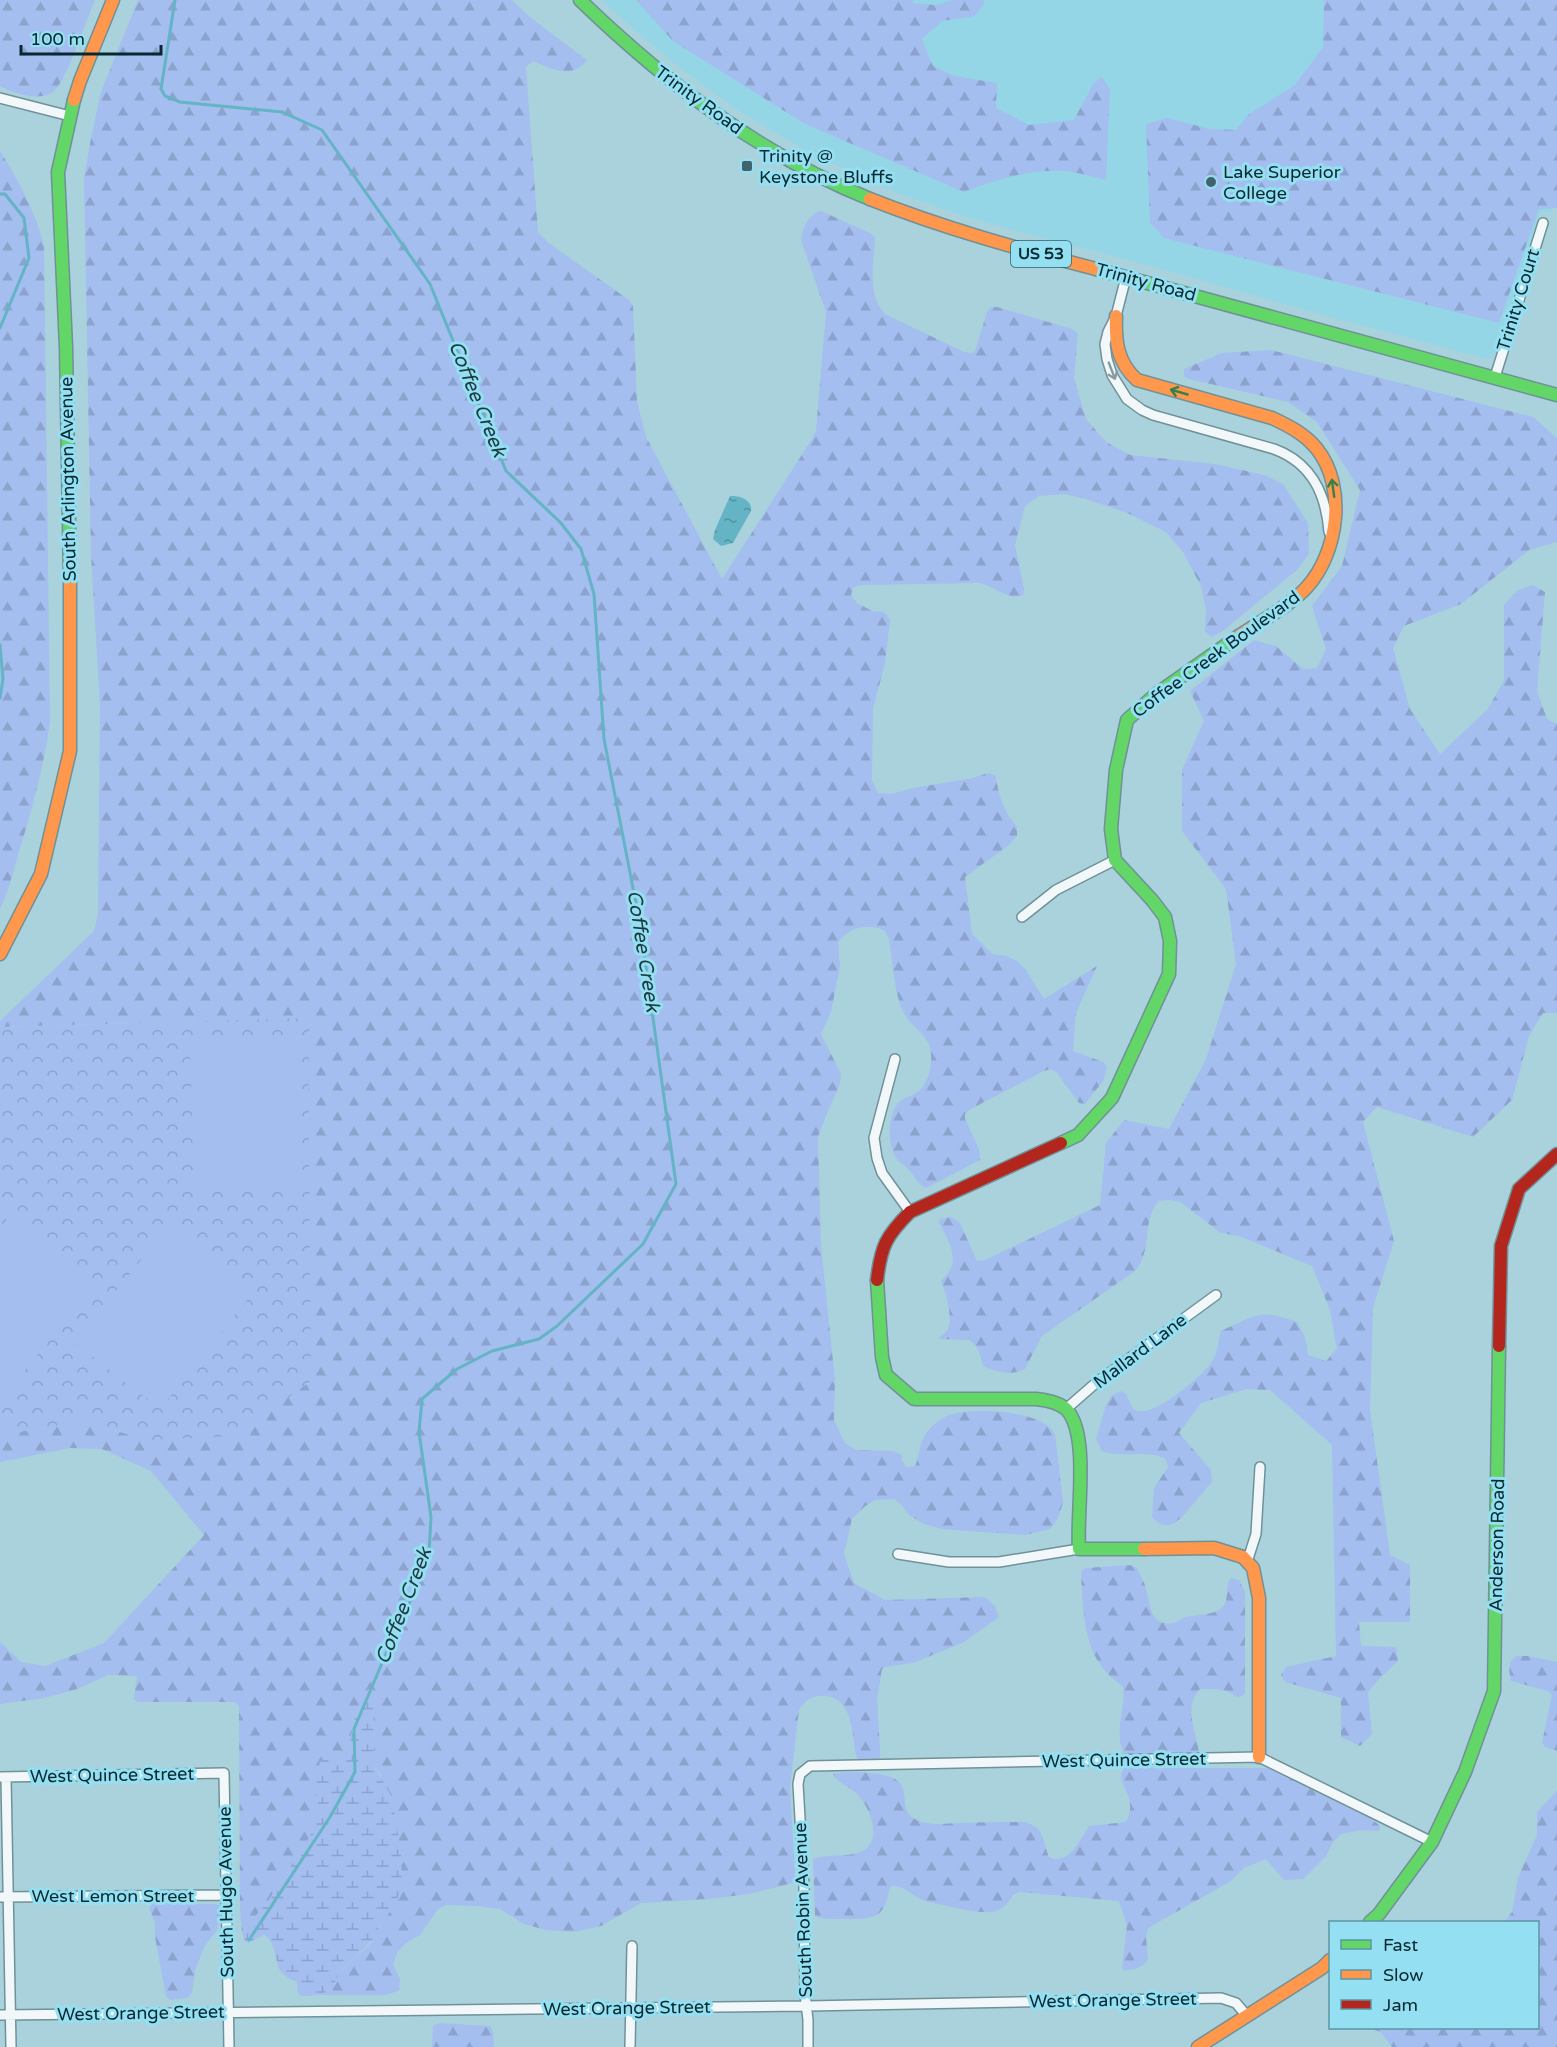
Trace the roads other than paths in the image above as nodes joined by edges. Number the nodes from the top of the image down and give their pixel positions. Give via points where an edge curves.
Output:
1 (113, 0) edge
2 (579, 0) edge
3 (0, 98) edge
4 (70, 116) junction
5 (1543, 223) dead end
6 (1126, 276) junction
7 (1116, 316) junction
8 (1495, 377) junction
9 (1557, 395) edge
10 (1329, 546) junction
11 (1116, 860) junction
12 (1022, 917) dead end
13 (0, 954) edge
14 (895, 1059) dead end
15 (1557, 1154) edge
16 (910, 1212) junction
17 (1216, 1295) dead end
18 (1066, 1409) junction
19 (1260, 1467) dead end
20 (1079, 1549) junction
21 (898, 1554) dead end
22 (1248, 1559) junction
23 (1259, 1757) junction
24 (224, 1773) joint
25 (800, 1774) joint
26 (3, 1777) edge
27 (1432, 1842) junction
28 (226, 1895) junction
29 (4, 1897) edge
30 (1372, 1921) edge
31 (632, 1946) dead end
32 (1329, 1961) edge
33 (807, 2006) junction
34 (629, 2008) junction
35 (227, 2011) junction
36 (5, 2015) edge
37 (1247, 2016) junction
38 (11, 2047) edge
39 (229, 2047) edge
40 (630, 2047) edge
41 (808, 2047) edge
42 (1198, 2047) edge

1 - 4 main road, South Arlington Avenue
2 - 6 main road, Trinity Road / US 53 via 620,40 689,96 812,172 873,201 939,224
3 - 4 street
4 - 13 main road, South Arlington Avenue via 58,172 66,359 70,751 41,874
5 - 8 street, Trinity Court
6 - 7 street, Coffee Creek Boulevard
6 - 8 main road, Trinity Road / US 53
7 -> 10 street, Coffee Creek Boulevard via 1106,338 1106,351 1112,375 1127,399 1153,415 1274,449 1292,458 1321,492
10 -> 7 main road, Coffee Creek Boulevard via 1335,514 1333,486 1325,461 1303,433 1284,422 1137,380 1119,357
8 - 9 main road, Trinity Road / US 53
10 - 11 main road, Coffee Creek Boulevard via 1320,569 1301,593 1155,695 1127,720 1116,771 1111,829
11 - 12 street via 1056,890
11 - 16 main road via 1165,917 1170,940 1169,974 1112,1098 1078,1135
14 - 16 street via 874,1138 882,1173
15 - 27 main road, Anderson Road via 1519,1189 1502,1246 1494,1691 1465,1772
16 - 18 main road via 892,1230 880,1252 878,1308 886,1375 914,1399 1036,1399
17 - 18 street, Mallard Lane
18 - 20 main road via 1076,1425 1080,1453
19 - 22 street via 1256,1534
20 - 21 street via 999,1562 949,1562
20 - 22 main road via 1214,1548 1234,1551
22 - 23 main road via 1258,1583 1259,1598
23 - 25 street, West Quince Street via 810,1766
23 - 27 street, West Quince Street
24 - 26 street, West Quince Street
24 - 28 street, South Hugo Avenue
25 - 33 street, South Robin Avenue
26 - 29 street
27 - 30 main road, Anderson Road
28 - 29 street, West Lemon Street
28 - 35 street, South Hugo Avenue
29 - 36 street
31 - 34 street
32 - 37 main road
33 - 34 street, West Orange Street
33 - 37 street, West Orange Street via 1221,1998 1236,2003
33 - 41 street, South Robin Avenue
34 - 35 street, West Orange Street
34 - 40 street
35 - 36 street, West Orange Street
35 - 39 street, South Hugo Avenue
36 - 38 street
37 - 42 main road

